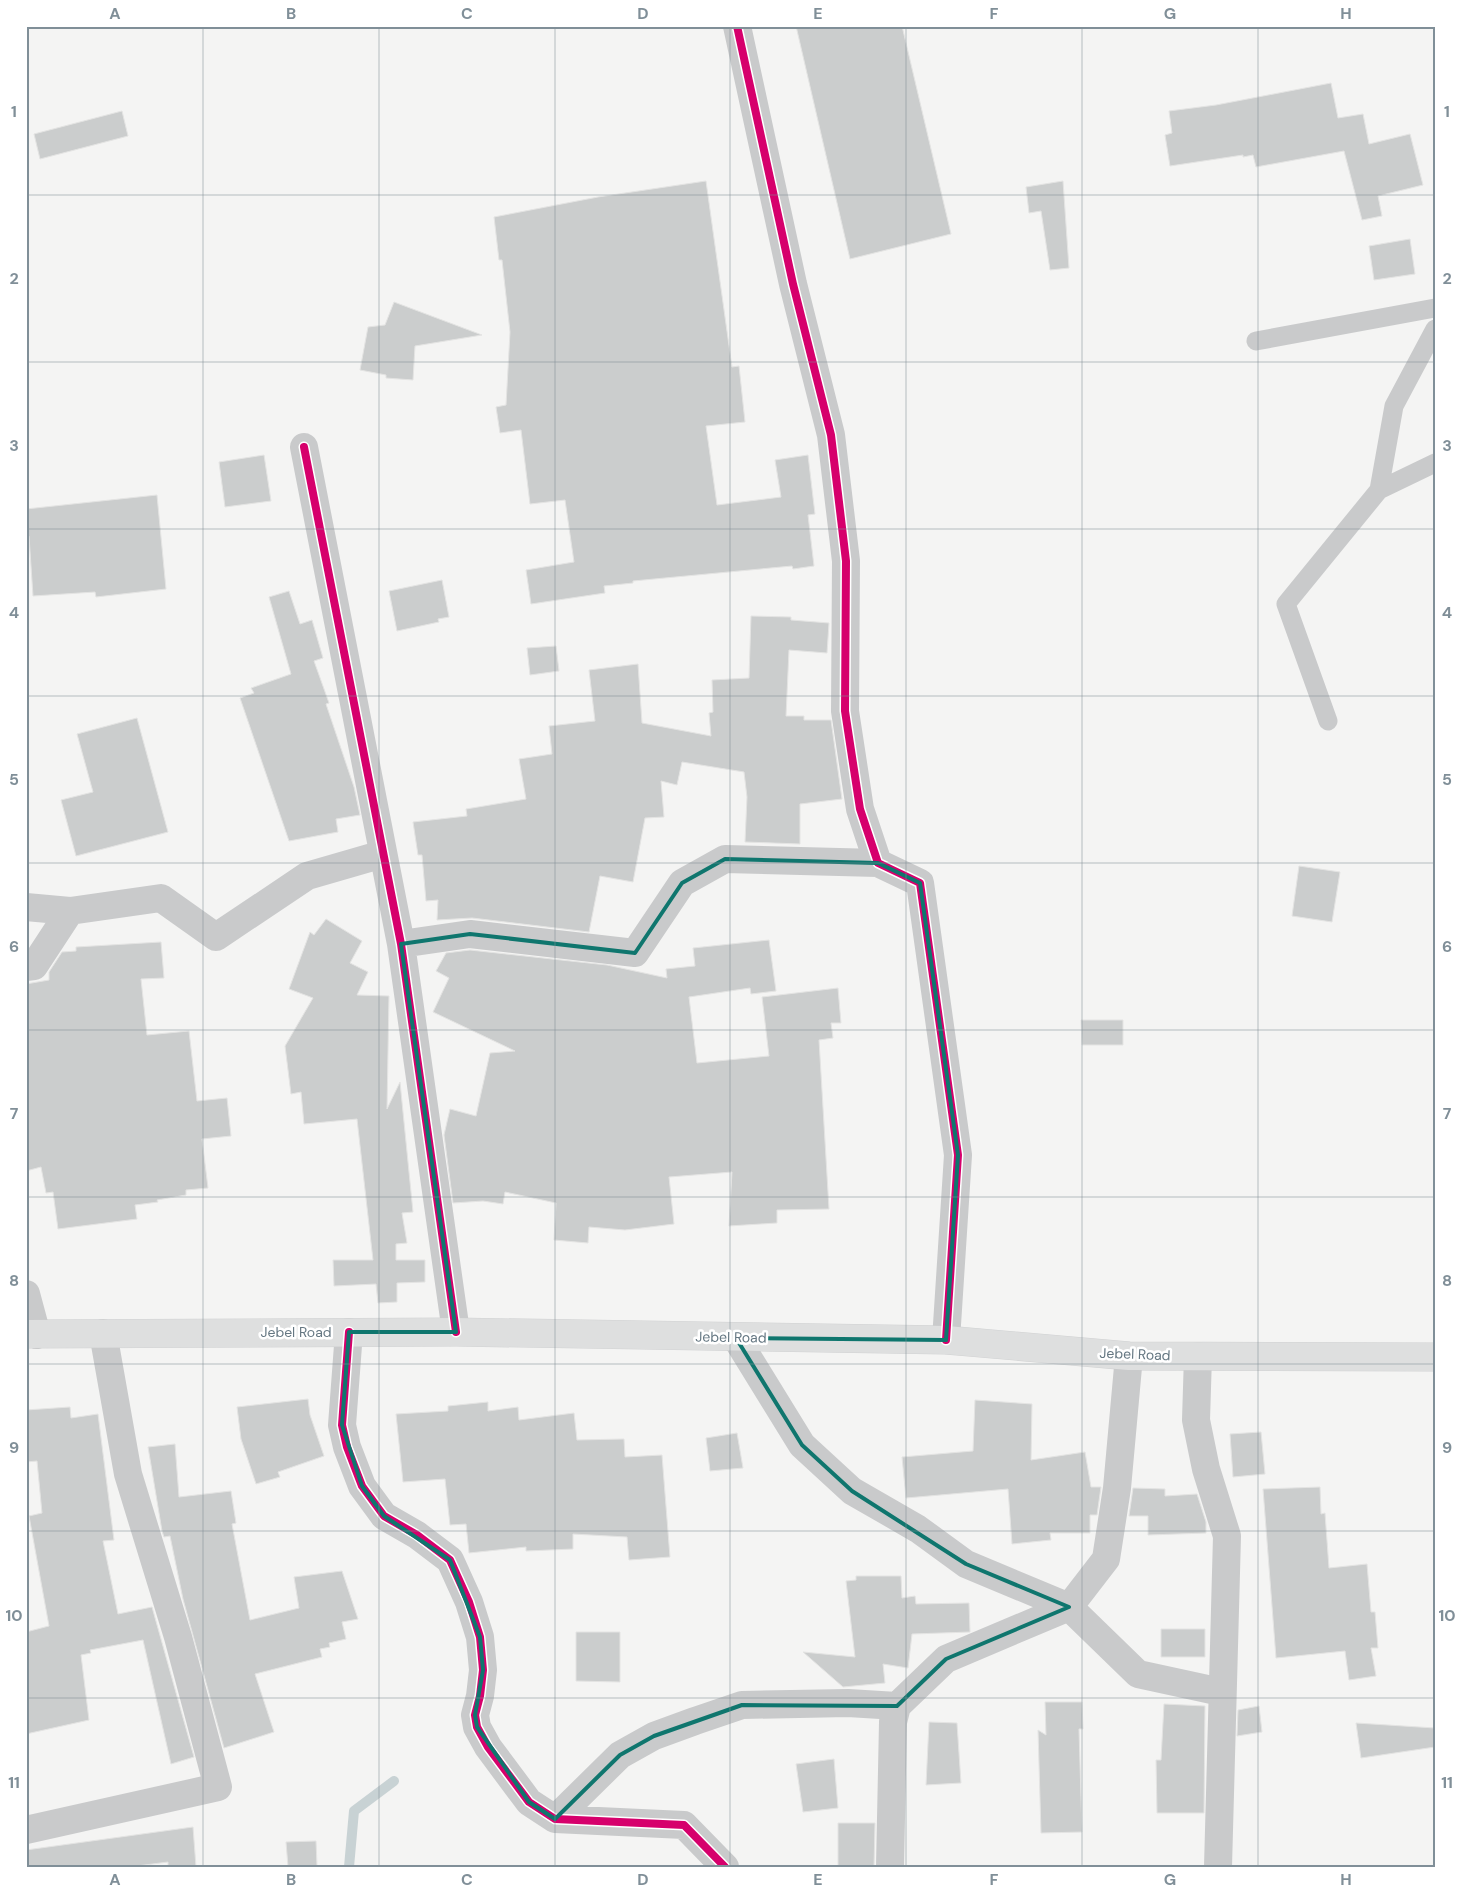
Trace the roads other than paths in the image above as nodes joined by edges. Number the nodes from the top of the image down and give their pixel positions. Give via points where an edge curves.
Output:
1 (736, 26) edge
2 (1435, 308) edge
3 (1435, 329) edge
4 (1256, 341) dead end
5 (304, 447) dead end
6 (1435, 463) edge
7 (1379, 490) junction
8 (1328, 721) dead end
9 (383, 854) junction
10 (878, 862) junction
11 (26, 908) edge
12 (70, 911) junction
13 (401, 944) junction
14 (26, 967) edge
15 (26, 1294) edge
16 (349, 1332) junction
17 (456, 1332) junction
18 (103, 1333) junction
19 (32, 1335) edge
20 (736, 1338) junction
21 (946, 1340) junction
22 (1129, 1356) junction
23 (1198, 1356) junction
24 (1435, 1357) edge
25 (1069, 1607) junction
26 (1221, 1692) junction
27 (897, 1706) junction
28 (555, 1819) junction
29 (26, 1830) edge
30 (725, 1867) edge
31 (890, 1867) edge
32 (1218, 1867) edge

1 - 10 street via 793,284 831,435 846,561 845,711 860,809
2 - 4 lane
3 - 7 lane via 1394,406
5 - 9 street
6 - 7 lane
7 - 8 lane via 1286,604
9 - 12 street via 307,876 216,936 161,898
9 - 13 street
10 - 13 street via 725,859 682,883 635,953 470,934
10 - 21 street via 920,883 941,1021 958,1155
11 - 12 street
12 - 14 street via 34,966
13 - 17 street
15 - 19 street
16 - 17 main road, Jebel Road
16 - 18 main road, Jebel Road
16 - 28 street via 342,1425 362,1486 384,1516 450,1560 480,1637 483,1670 475,1716 477,1727 488,1747 530,1802
17 - 20 main road, Jebel Road
18 - 19 main road, Jebel Road
18 - 29 street via 128,1474 178,1637 218,1787
20 - 21 main road, Jebel Road
20 - 25 street via 802,1444 852,1491 918,1529 966,1564
21 - 22 main road, Jebel Road
22 - 23 main road, Jebel Road
22 - 25 street via 1118,1488 1106,1559
23 - 24 main road, Jebel Road
23 - 26 street via 1196,1420 1206,1469 1227,1536
25 - 26 street via 1138,1674
25 - 27 street via 946,1659
26 - 32 street
27 - 28 street via 848,1703 742,1705 695,1720 654,1736 620,1755
27 - 31 street
28 - 30 street via 684,1825

